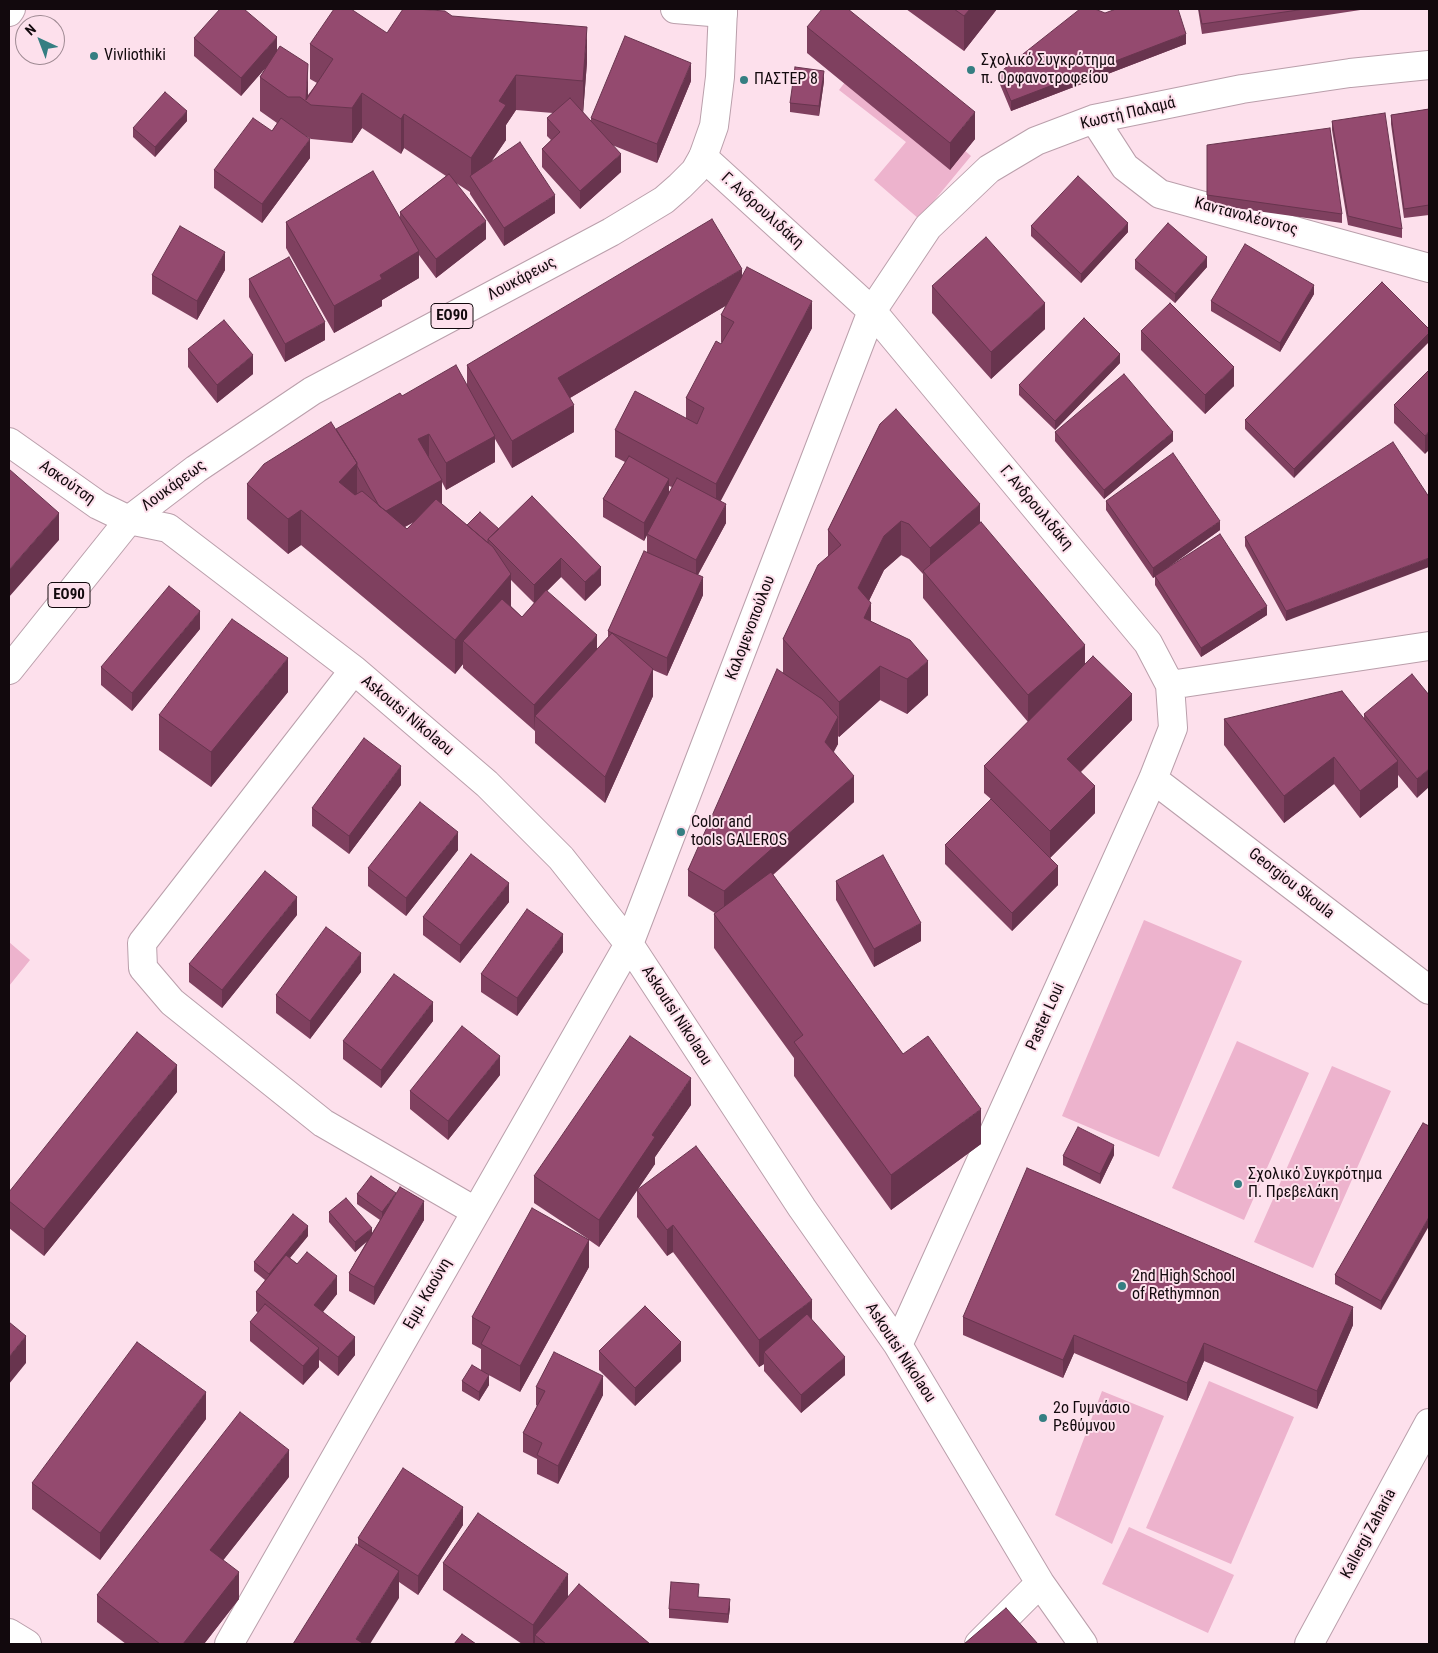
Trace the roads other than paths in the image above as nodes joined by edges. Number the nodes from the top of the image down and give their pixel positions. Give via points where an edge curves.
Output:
1 (11, 9) edge
2 (675, 9) edge
3 (723, 11) edge
4 (9, 12) edge
5 (1429, 65) edge
6 (1094, 119) junction
7 (703, 157) junction
8 (1429, 268) edge
9 (872, 311) junction
10 (9, 442) edge
11 (128, 520) junction
12 (1429, 646) edge
13 (9, 670) edge
14 (354, 670) junction
15 (1170, 685) junction
16 (1154, 778) junction
17 (629, 944) junction
18 (1429, 990) edge
19 (475, 1211) junction
20 (898, 1345) junction
21 (1429, 1423) edge
22 (1040, 1584) junction
23 (9, 1633) edge
24 (27, 1644) edge
25 (229, 1644) edge
26 (979, 1644) edge
27 (1083, 1644) edge
28 (1309, 1644) edge

1 - 4 street
2 - 3 street
3 - 7 street, Λουκάρεως / ΕΟ90 via 714,126
5 - 6 street, Κωστή Παλαμά via 1242,89
6 - 8 street, Καντανολέοντος via 1125,167 1160,194
6 - 9 street, Κωστή Παλαμά via 1036,141 989,169 928,227
7 - 9 street, Γ. Ανδρουλιδάκη
7 - 11 street, Λουκάρεως / ΕΟ90 via 664,200 611,232 312,390
9 - 15 street, Γ. Ανδρουλιδάκη via 1148,643
9 - 17 street, Καλομενοπούλου
10 - 11 street, Ασκούτση via 98,505
11 - 13 street, ΕΟ90
11 - 14 street, Askoutsi Nikolaou via 168,528
12 - 15 street
14 - 17 street, Askoutsi Nikolaou via 494,790 561,858
14 - 19 street via 142,943 143,968 172,1002 323,1123
15 - 16 street, Paster Loui via 1173,728
16 - 18 street, Georgiou Skoula
16 - 20 street, Paster Loui
17 - 19 street, Εμμ. Καούνη
17 - 20 street, Askoutsi Nikolaou via 802,1208
19 - 25 street, Εμμ. Καούνη
20 - 22 street, Askoutsi Nikolaou
21 - 28 street, Kallergi Zaharia
22 - 26 street
22 - 27 street, Askoutsi Nikolaou
23 - 24 street

